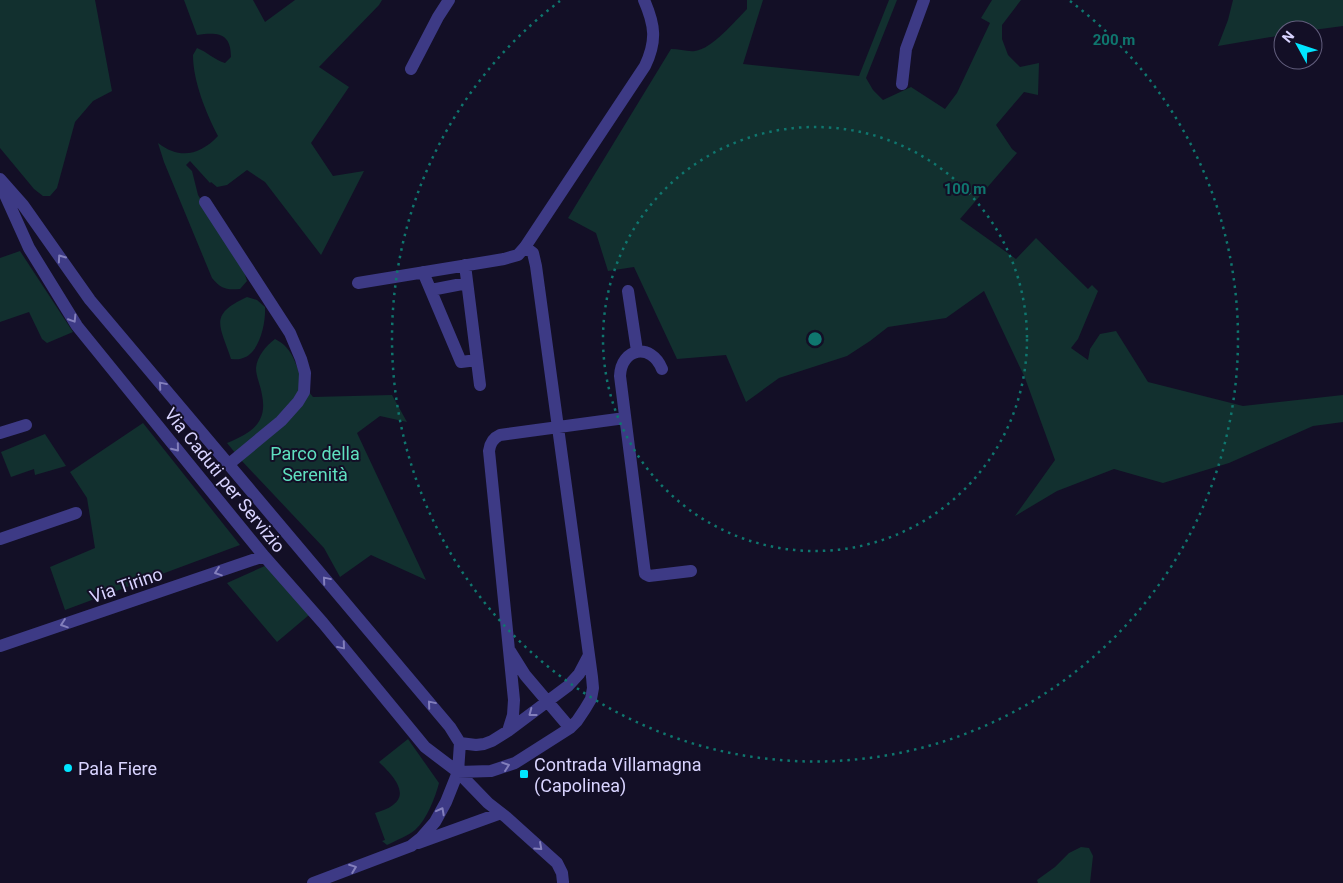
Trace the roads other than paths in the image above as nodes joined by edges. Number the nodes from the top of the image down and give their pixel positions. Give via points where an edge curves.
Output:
1 (449, 0) edge
2 (644, 0) edge
3 (924, 0) edge
4 (412, 69) dead end
5 (902, 84) dead end
6 (0, 179) edge
7 (0, 184) edge
8 (205, 202) dead end
9 (525, 247) junction
10 (465, 266) junction
11 (423, 272) junction
12 (358, 283) dead end
13 (468, 283) junction
14 (431, 290) junction
15 (628, 291) dead end
16 (637, 352) junction
17 (477, 360) junction
18 (662, 369) dead end
19 (480, 385) dead end
20 (625, 418) junction
21 (26, 425) dead end
22 (558, 427) junction
23 (0, 434) edge
24 (229, 464) junction
25 (76, 512) dead end
26 (0, 539) edge
27 (264, 556) junction
28 (691, 570) dead end
29 (0, 646) edge
30 (509, 649) junction
31 (589, 654) junction
32 (547, 702) junction
33 (570, 728) junction
34 (508, 731) junction
35 (460, 743) junction
36 (458, 772) junction
37 (504, 815) junction
38 (411, 846) junction
39 (313, 883) edge
40 (563, 883) edge

1 - 4 street
2 - 9 street via 653,27 652,52
3 - 5 street via 906,49
24 -> 6 street, Via Caduti per Servizio via 90,300 23,205
7 -> 27 street, Via Caduti per Servizio via 29,248 77,326
8 - 24 street, Via Caduti per Servizio via 290,333 304,373 304,392 298,402 281,421
9 - 10 street via 518,254 504,259
9 - 22 street via 533,253 536,266
10 - 11 street
10 - 13 street
11 - 12 street
11 - 14 street
13 - 14 street
13 - 17 street
14 - 17 street via 461,362
15 - 16 street
16 - 18 street via 653,355
16 - 20 street via 624,360 620,368
17 - 19 street
20 - 22 street
20 - 28 street via 645,574
21 - 23 street
22 - 30 street via 500,435 490,445
22 - 31 street
35 -> 24 street, Via Caduti per Servizio via 450,727
25 - 26 street
27 -> 29 street, Via Tirino
27 -> 36 street, Via Caduti per Servizio via 425,746
30 - 32 street
30 - 34 street via 514,700
31 - 32 street via 579,674
31 - 33 street via 591,699
32 - 33 street
32 -> 34 street
36 -> 33 street via 490,771 515,763
34 - 35 street via 484,744
35 - 36 street
36 - 37 street, Via Caduti per Servizio
38 -> 36 street via 435,822
37 - 38 street
37 -> 40 street, Via Caduti per Servizio via 557,863
39 -> 38 street

